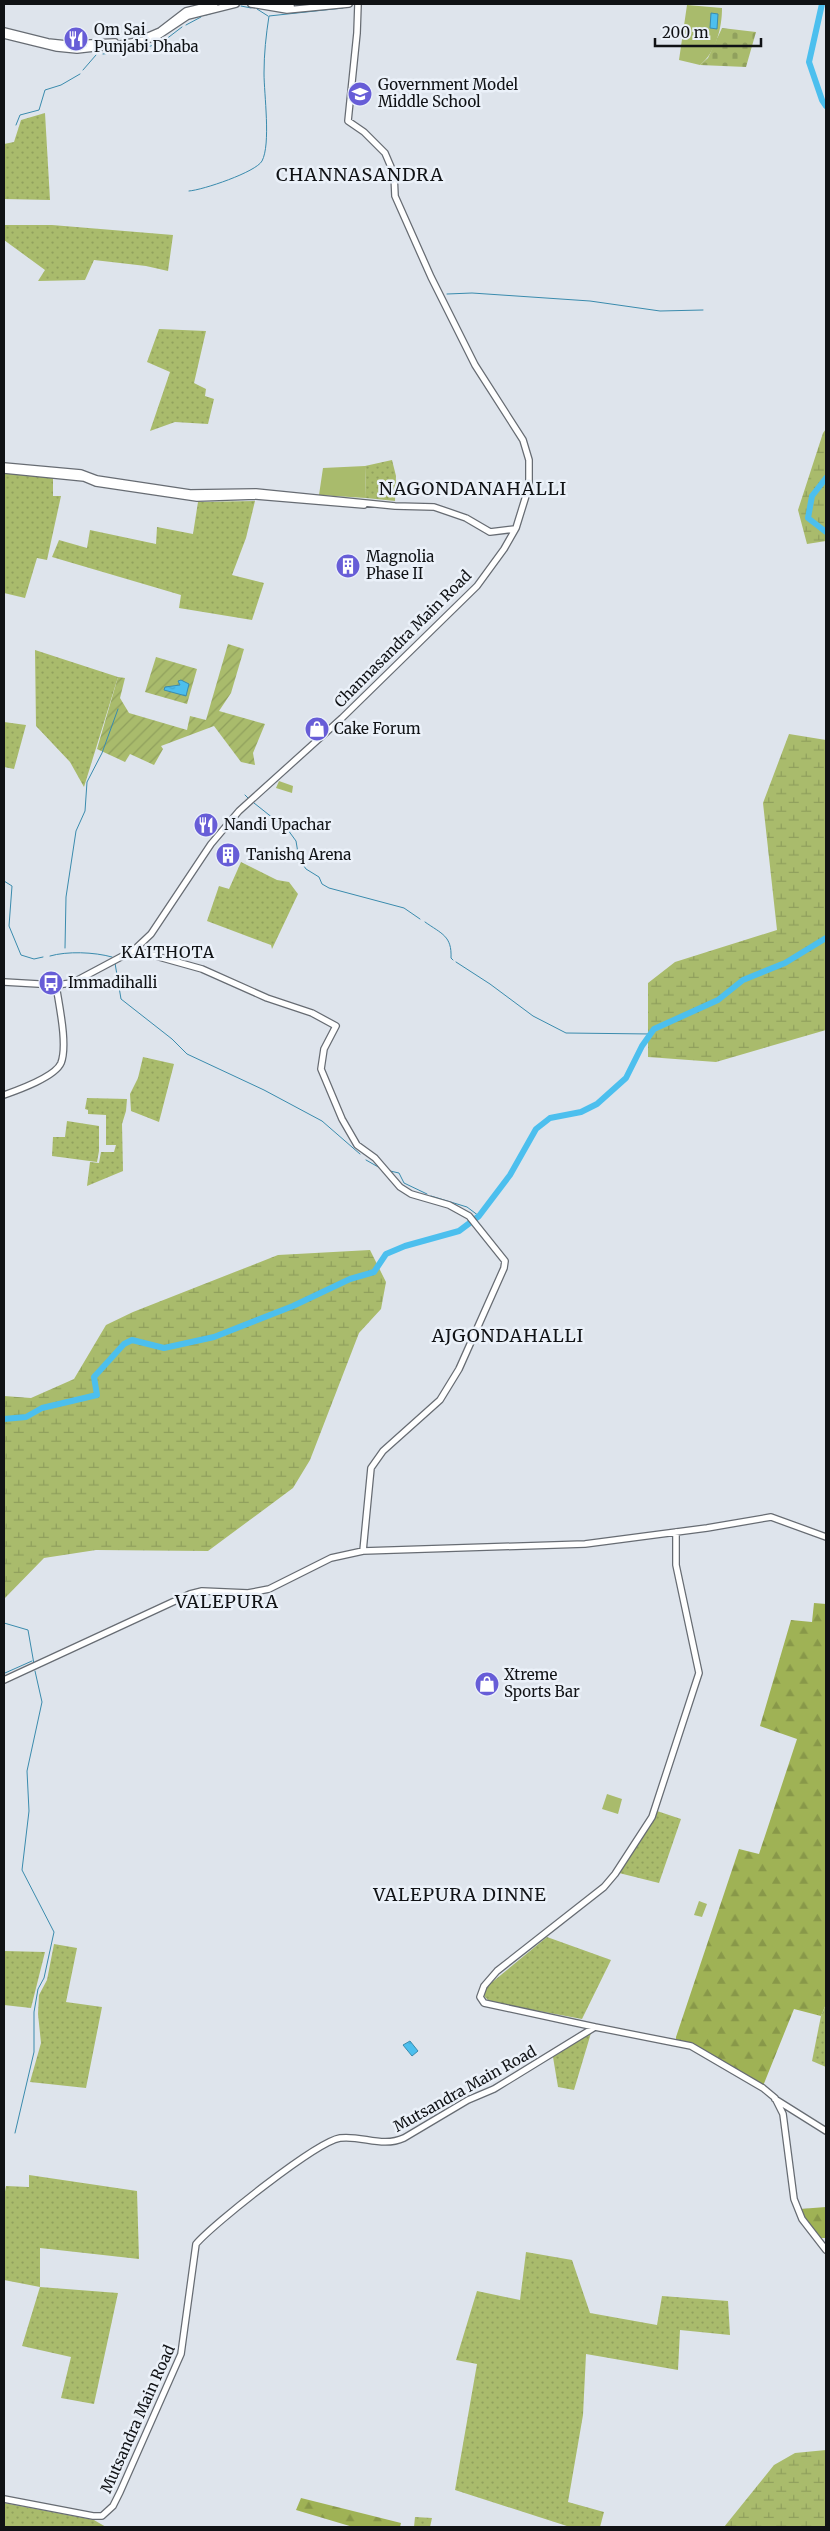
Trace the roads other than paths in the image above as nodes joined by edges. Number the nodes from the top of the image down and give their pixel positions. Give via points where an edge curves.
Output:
1 (236, 4) edge
2 (251, 4) edge
3 (271, 4) edge
4 (328, 4) edge
5 (345, 4) edge
6 (358, 4) edge
7 (212, 6) edge
8 (4, 31) edge
9 (4, 35) edge
10 (68, 47) junction
11 (4, 466) edge
12 (4, 470) edge
13 (371, 504) junction
14 (515, 529) junction
15 (134, 950) junction
16 (4, 982) edge
17 (56, 985) junction
18 (4, 1095) edge
19 (676, 1532) junction
20 (826, 1537) edge
21 (363, 1551) junction
22 (4, 1680) edge
23 (595, 2028) junction
24 (775, 2098) junction
25 (826, 2131) edge
26 (826, 2250) edge
27 (4, 2499) edge

1 - 7 street
2 - 5 street via 287,10
3 - 4 street
6 - 14 street, Channasandra Main Road via 348,121 385,153 394,174 395,196 431,277 475,364 524,440 530,460 529,486
7 - 10 street via 186,11 160,31 145,37
8 - 10 street
9 - 10 street via 47,46
11 - 13 street via 82,473 97,479 190,492 256,492
12 - 13 street via 84,478 96,483 197,498 256,496 356,506
13 - 14 street via 434,507 466,518 490,532
14 - 15 street, Channasandra Main Road via 477,586 342,718 239,811 211,844 151,934
15 - 17 street, Channasandra Main Road via 72,983
15 - 21 street via 202,969 336,1026 324,1049 321,1069 357,1145 375,1158 400,1188 449,1205 469,1216 504,1259 504,1268 459,1369 440,1400 383,1451 371,1468
16 - 17 street, Channasandra Main Road
17 - 18 street via 63,1045 61,1064 54,1072
19 - 20 street via 771,1517
19 - 21 street via 562,1545
19 - 23 street via 676,1565 700,1673 652,1817 605,1887 497,1971 484,1986 480,1997 484,2002
21 - 22 street via 331,1558 269,1588 248,1593 202,1591 190,1594
23 - 24 street via 694,2047
23 - 27 street, Mutsandra Main Road via 494,2089 468,2100 402,2139 382,2143 337,2139 279,2174 196,2244 181,2354 120,2492 108,2512 93,2516
24 - 25 street
24 - 26 street via 783,2114 794,2199 802,2219

